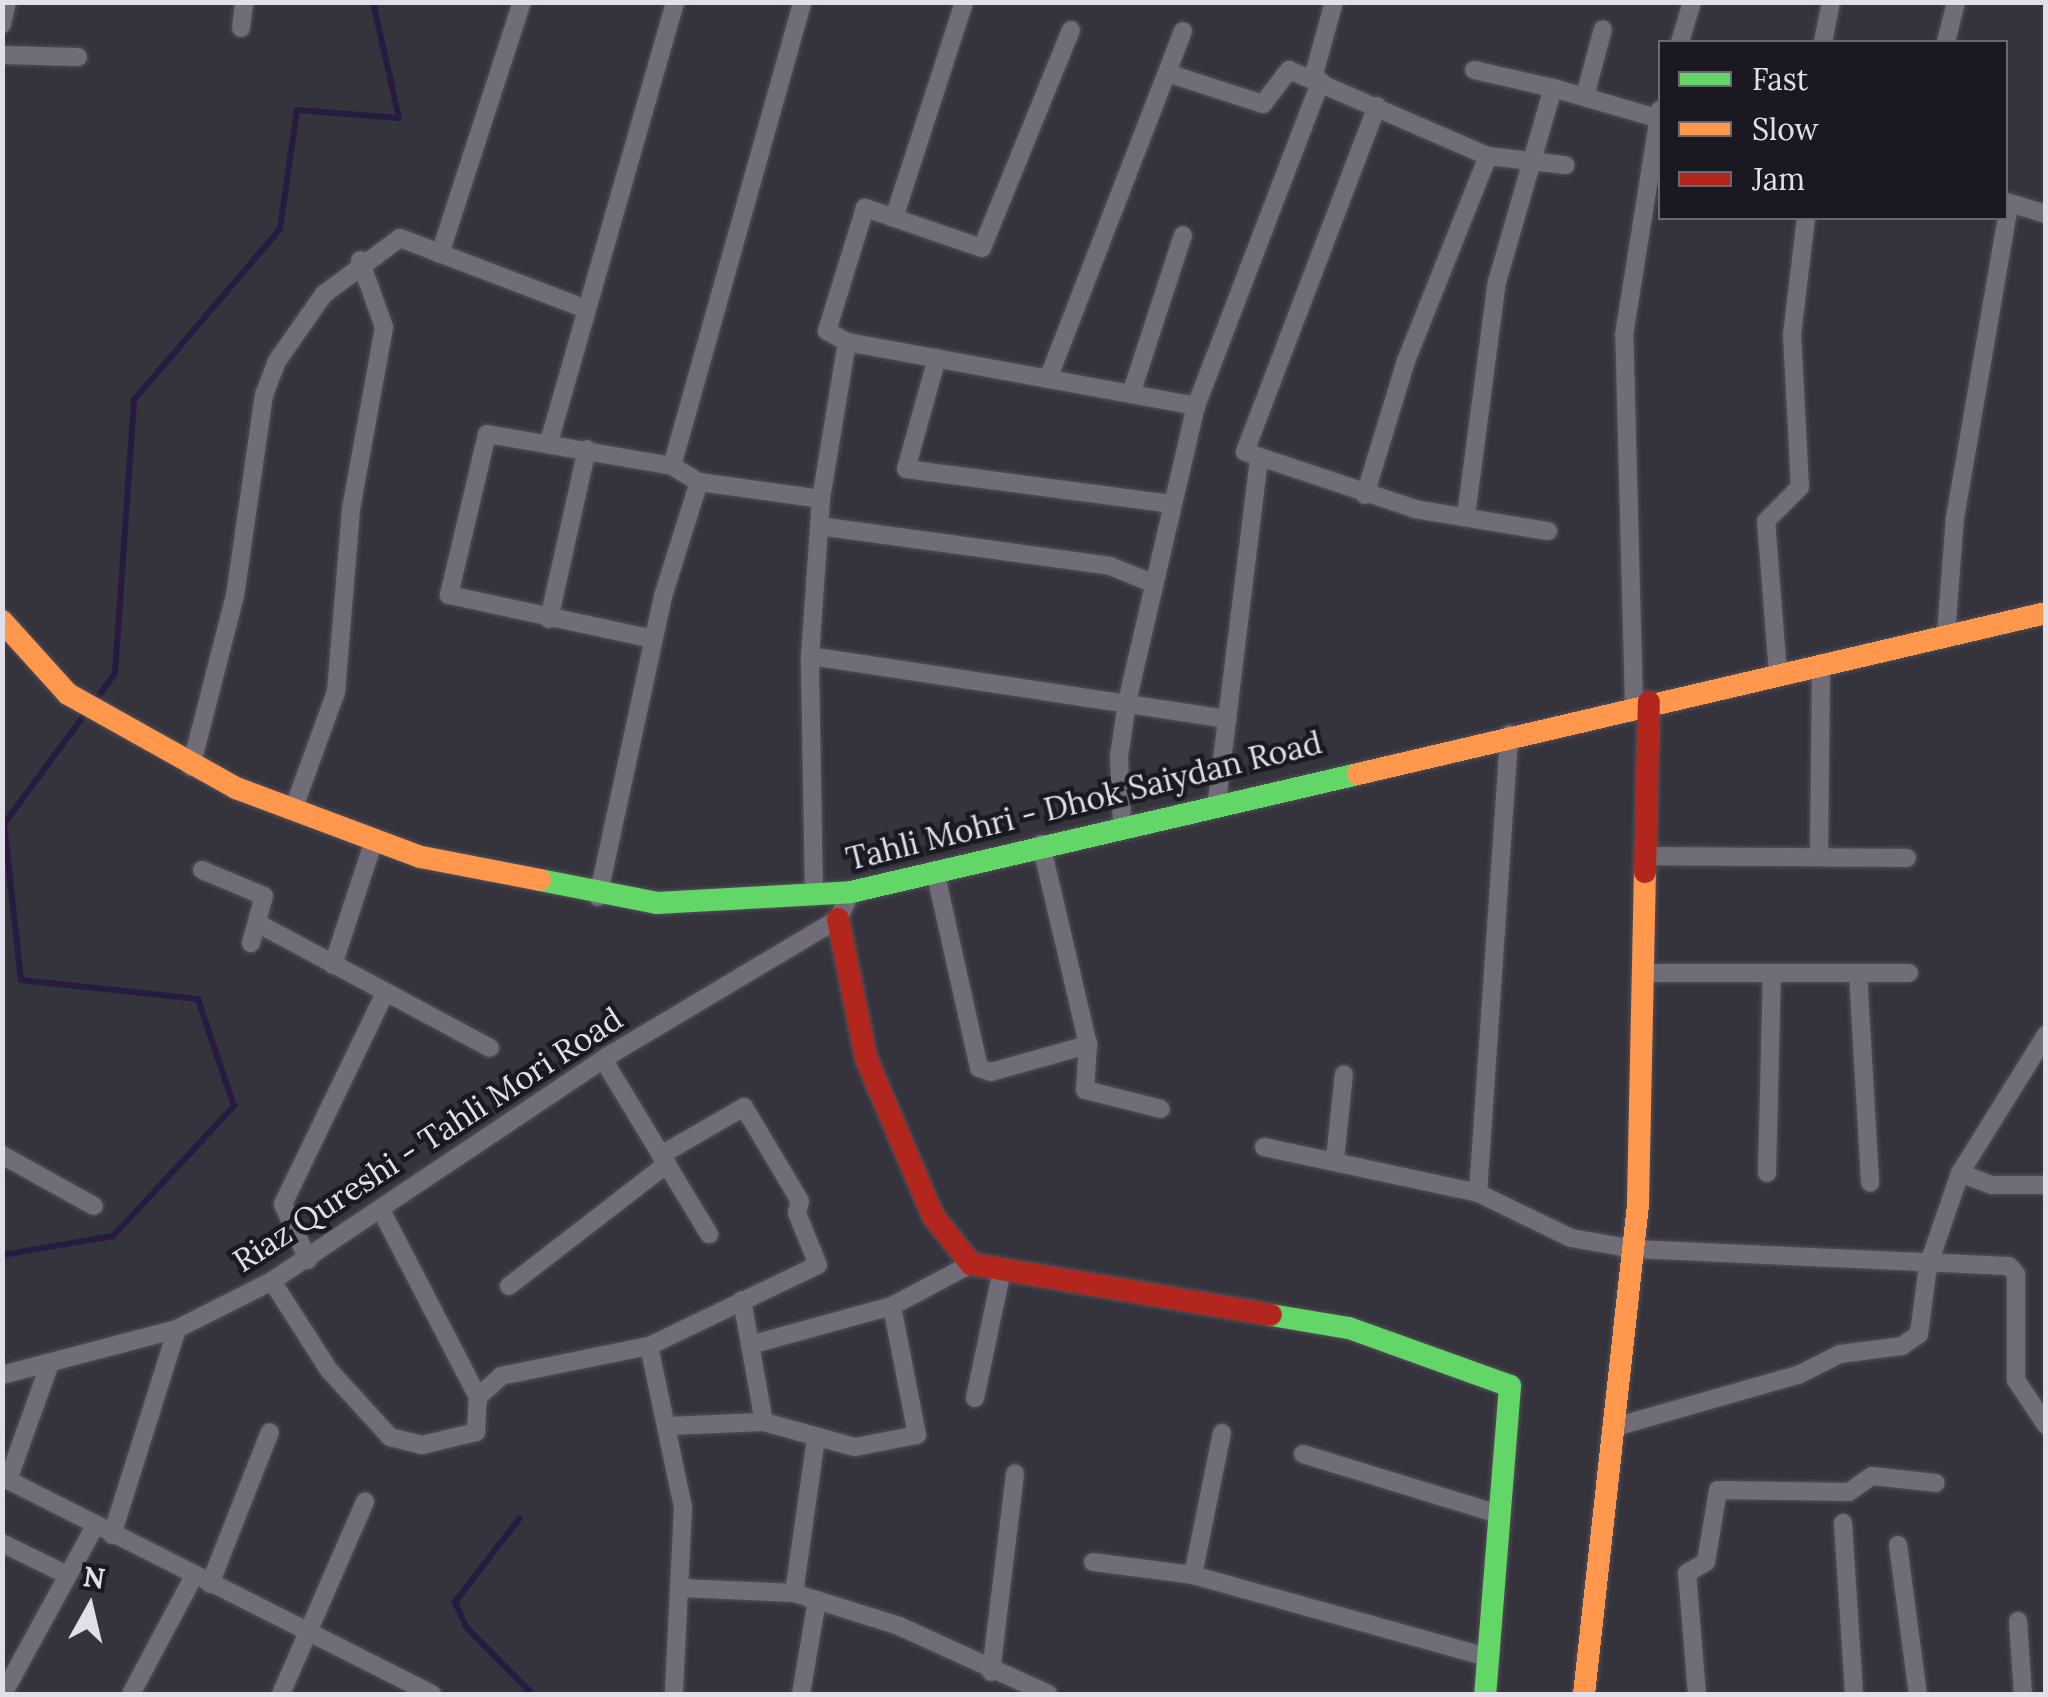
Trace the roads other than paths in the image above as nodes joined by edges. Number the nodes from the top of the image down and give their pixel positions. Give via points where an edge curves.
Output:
1 (7, 2) edge
2 (244, 2) edge
3 (522, 2) edge
4 (676, 2) edge
5 (802, 2) edge
6 (964, 2) edge
7 (1334, 2) edge
8 (1692, 2) edge
9 (1831, 2) edge
10 (1956, 2) edge
11 (2, 24) edge
12 (241, 28) dead end
13 (1603, 29) dead end
14 (1071, 30) dead end
15 (1183, 32) dead end
16 (1681, 40) edge
17 (1823, 40) edge
18 (1946, 40) edge
19 (2, 54) edge
20 (78, 57) dead end
21 (1474, 70) dead end
22 (1167, 73) junction
23 (1317, 79) junction
24 (1553, 88) junction
25 (1585, 96) junction
26 (1377, 106) junction
27 (1658, 115) edge
28 (1658, 128) edge
29 (1488, 156) junction
30 (1532, 162) junction
31 (1566, 166) dead end
32 (2008, 203) edge
33 (2046, 214) edge
34 (894, 218) junction
35 (1806, 220) edge
36 (2004, 220) edge
37 (1184, 235) dead end
38 (440, 254) junction
39 (360, 260) junction
40 (586, 308) junction
41 (847, 342) junction
42 (937, 358) junction
43 (1048, 379) junction
44 (1131, 394) junction
45 (1196, 406) junction
46 (549, 442) junction
47 (587, 450) junction
48 (1258, 462) junction
49 (672, 466) junction
50 (699, 482) junction
51 (1365, 495) junction
52 (821, 499) junction
53 (1174, 504) junction
54 (1466, 516) junction
55 (819, 526) junction
56 (1548, 532) dead end
57 (1155, 584) junction
58 (2046, 613) edge
59 (549, 618) junction
60 (2, 621) edge
61 (1946, 634) junction
62 (653, 639) junction
63 (810, 656) junction
64 (1820, 663) junction
65 (1778, 673) junction
66 (1128, 702) junction
67 (1641, 703) junction
68 (1228, 719) junction
69 (1509, 734) junction
70 (191, 766) junction
71 (1218, 801) junction
72 (293, 810) junction
73 (1122, 823) junction
74 (374, 840) junction
75 (1041, 844) junction
76 (1647, 856) junction
77 (1819, 857) junction
78 (1907, 858) dead end
79 (202, 870) dead end
80 (935, 872) junction
81 (852, 892) junction
82 (814, 895) junction
83 (598, 896) junction
84 (838, 919) junction
85 (258, 924) junction
86 (251, 943) dead end
87 (333, 964) junction
88 (1644, 973) junction
89 (1772, 973) junction
90 (1858, 973) junction
91 (1910, 973) dead end
92 (385, 993) junction
93 (2043, 1043) edge
94 (1088, 1045) junction
95 (490, 1048) dead end
96 (603, 1059) junction
97 (1344, 1074) dead end
98 (1161, 1109) dead end
99 (1264, 1147) dead end
100 (2, 1155) edge
101 (664, 1159) junction
102 (1335, 1159) junction
103 (1767, 1173) dead end
104 (1960, 1173) junction
105 (1870, 1183) dead end
106 (2046, 1185) edge
107 (1478, 1194) junction
108 (94, 1206) dead end
109 (381, 1210) junction
110 (709, 1234) dead end
111 (1635, 1250) junction
112 (308, 1260) junction
113 (971, 1264) junction
114 (1928, 1266) junction
115 (1002, 1270) junction
116 (272, 1282) junction
117 (509, 1286) dead end
118 (742, 1300) junction
119 (892, 1306) junction
120 (177, 1330) junction
121 (750, 1345) junction
122 (649, 1346) junction
123 (49, 1366) junction
124 (2, 1375) edge
125 (478, 1397) junction
126 (975, 1398) dead end
127 (764, 1422) junction
128 (2046, 1425) edge
129 (667, 1426) junction
130 (1615, 1426) junction
131 (270, 1432) dead end
132 (1222, 1433) dead end
133 (816, 1438) junction
134 (1303, 1454) dead end
135 (1016, 1472) dead end
136 (5, 1478) edge
137 (1936, 1484) dead end
138 (365, 1502) dead end
139 (1498, 1514) junction
140 (1843, 1523) dead end
141 (95, 1526) junction
142 (112, 1536) junction
143 (2, 1542) edge
144 (1898, 1545) dead end
145 (1094, 1562) dead end
146 (1193, 1574) junction
147 (66, 1575) junction
148 (202, 1580) junction
149 (681, 1588) junction
150 (794, 1592) junction
151 (817, 1600) junction
152 (2018, 1620) dead end
153 (308, 1633) junction
154 (1486, 1656) junction
155 (991, 1672) junction
156 (405, 1689) edge
157 (3, 1694) edge
158 (131, 1694) edge
159 (281, 1694) edge
160 (432, 1694) edge
161 (674, 1694) edge
162 (800, 1694) edge
163 (1048, 1694) edge
164 (1485, 1694) edge
165 (1584, 1694) edge
166 (1697, 1694) edge
167 (1854, 1694) edge
168 (1918, 1694) edge
169 (2024, 1694) edge

1 - 11 street
2 - 12 street
3 - 38 street
4 - 40 street
5 - 49 street via 780,104
6 - 34 street
7 - 23 street
8 - 16 street
9 - 17 street
10 - 18 street
13 - 25 street
14 - 34 street via 982,248
15 - 22 street
19 - 20 street
21 - 24 street
22 - 23 street via 1264,104 1289,70
22 - 43 street
23 - 26 street
23 - 45 street
24 - 25 street
24 - 30 street
25 - 27 street
26 - 29 street
26 - 48 street via 1245,452
28 - 67 street via 1624,334
29 - 30 street
29 - 51 street via 1406,361
30 - 31 street
30 - 54 street via 1498,282
32 - 33 street
34 - 41 street via 865,208 827,330
35 - 65 street via 1792,335 1800,487 1766,521
36 - 61 street via 1955,518
37 - 44 street
38 - 39 street via 400,238
38 - 40 street
39 - 70 street via 324,294 277,361 264,396 234,596
39 - 72 street via 384,327 350,508 336,692
40 - 46 street
41 - 42 street
41 - 52 street
42 - 43 street
42 - 53 street via 906,468
43 - 44 street
44 - 45 street
45 - 53 street
46 - 47 street
46 - 59 street via 487,434 448,592
47 - 49 street
47 - 59 street
48 - 51 street
48 - 68 street
49 - 50 street
50 - 52 street
50 - 62 street
51 - 54 street
52 - 55 street
53 - 57 street
54 - 56 street
55 - 57 street via 1110,566
55 - 63 street
57 - 66 street
58 - 61 street, Tahli Mohri - Dhok Saiydan Road
59 - 62 street
60 - 70 street, Tahli Mohri - Dhok Saiydan Road via 68,694
61 - 64 street, Tahli Mohri - Dhok Saiydan Road
62 - 83 street
63 - 66 street
63 - 82 street
64 - 65 street, Tahli Mohri - Dhok Saiydan Road
64 - 77 street
65 - 67 street, Tahli Mohri - Dhok Saiydan Road
66 - 68 street
66 - 73 street via 1119,756
67 - 69 street, Tahli Mohri - Dhok Saiydan Road
67 - 76 street
68 - 71 street
69 - 71 street, Tahli Mohri - Dhok Saiydan Road
69 - 107 street
70 - 72 street, Tahli Mohri - Dhok Saiydan Road
71 - 73 street, Tahli Mohri - Dhok Saiydan Road
72 - 74 street, Tahli Mohri - Dhok Saiydan Road
73 - 75 street, Tahli Mohri - Dhok Saiydan Road
74 - 83 street, Tahli Mohri - Dhok Saiydan Road
74 - 87 street
75 - 80 street, Tahli Mohri - Dhok Saiydan Road
75 - 94 street
76 - 77 street
76 - 88 street
77 - 78 street
79 - 85 street via 264,896
80 - 81 street, Tahli Mohri - Dhok Saiydan Road
80 - 94 street via 980,1068 991,1072
81 - 82 street, Tahli Mohri - Dhok Saiydan Road
81 - 84 street
82 - 83 street, Tahli Mohri - Dhok Saiydan Road via 657,903
84 - 96 street, Riaz Qureshi - Tahli Mori Road
84 - 113 street via 866,1058 933,1216
85 - 86 street
85 - 87 street
87 - 92 street
88 - 89 street
88 - 111 street
89 - 90 street
89 - 103 street
90 - 91 street
90 - 105 street
92 - 95 street
92 - 112 street via 283,1204
93 - 104 street
94 - 98 street via 1085,1090
96 - 101 street
96 - 109 street, Riaz Qureshi - Tahli Mori Road
97 - 102 street
99 - 102 street
100 - 108 street
101 - 110 street
101 - 117 street
101 - 118 street via 744,1107 800,1201 797,1214 818,1266
102 - 107 street
104 - 106 street via 1992,1185
104 - 114 street
107 - 111 street via 1570,1238
109 - 112 street, Riaz Qureshi - Tahli Mori Road
109 - 125 street
111 - 114 street
111 - 130 street
112 - 116 street, Riaz Qureshi - Tahli Mori Road
113 - 115 street
113 - 119 street
114 - 128 street via 2008,1266 2016,1274 2016,1380
114 - 130 street via 1919,1334 1902,1346 1840,1354 1782,1381
115 - 126 street
115 - 139 street via 1349,1328 1503,1379 1515,1401
116 - 120 street, Riaz Qureshi - Tahli Mori Road
116 - 125 street via 329,1370 390,1437 422,1445 476,1432
118 - 121 street
118 - 122 street
119 - 121 street
119 - 133 street via 917,1436 855,1447
120 - 123 street, Riaz Qureshi - Tahli Mori Road
120 - 142 street
121 - 127 street
122 - 125 street via 530,1364 500,1376
122 - 129 street
123 - 124 street, Riaz Qureshi - Tahli Mori Road
123 - 136 street
127 - 129 street
127 - 133 street
129 - 149 street via 681,1489
130 - 165 street
131 - 148 street
132 - 146 street
133 - 150 street
134 - 139 street
135 - 155 street
136 - 141 street
137 - 166 street via 1872,1476 1849,1492 1718,1490 1706,1562 1688,1574
138 - 153 street
139 - 154 street
140 - 167 street
141 - 142 street
141 - 147 street
142 - 148 street
143 - 147 street
144 - 168 street
145 - 146 street
146 - 154 street
147 - 157 street
148 - 153 street
148 - 158 street
149 - 150 street
149 - 161 street
150 - 151 street
151 - 155 street via 899,1626
151 - 162 street
152 - 169 street
153 - 156 street
153 - 159 street
154 - 164 street
155 - 163 street
156 - 160 street

